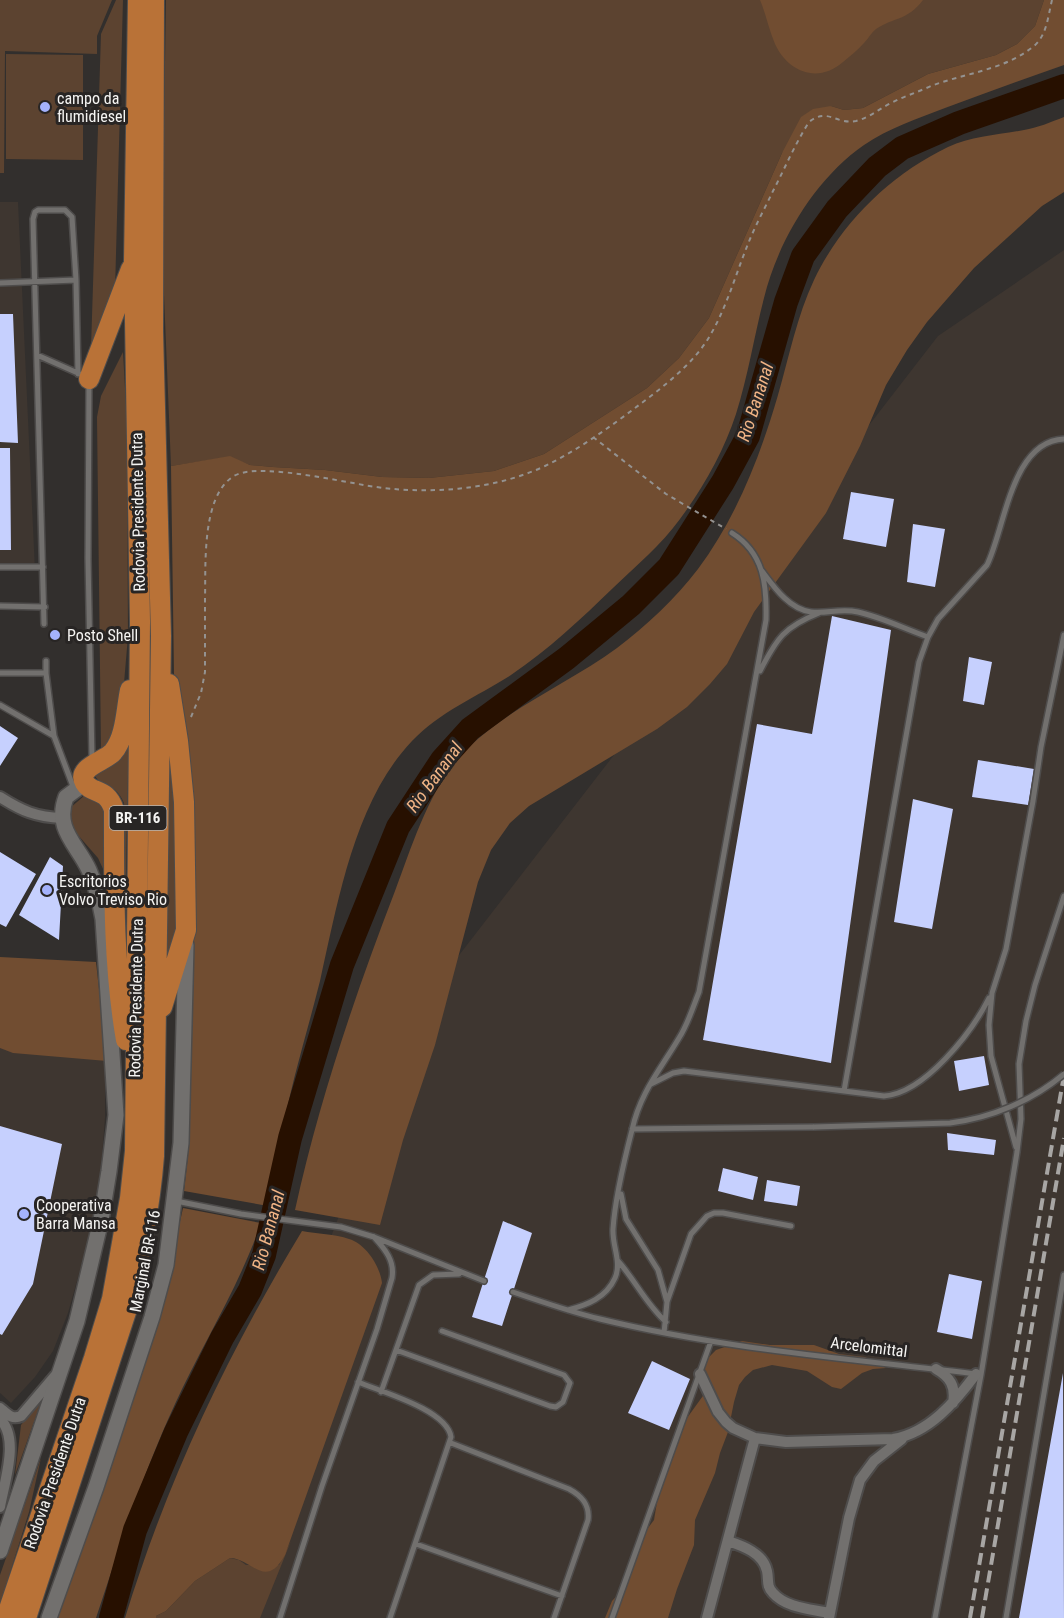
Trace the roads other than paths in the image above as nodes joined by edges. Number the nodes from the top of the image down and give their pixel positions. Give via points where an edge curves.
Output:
1 (138, 0) edge
2 (154, 0) edge
3 (134, 261) junction
4 (76, 280) junction
5 (34, 282) junction
6 (0, 283) edge
7 (37, 355) junction
8 (83, 376) junction
9 (1064, 439) edge
10 (732, 533) road end
11 (0, 567) edge
12 (43, 567) junction
13 (761, 569) junction
14 (0, 606) edge
15 (45, 607) junction
16 (824, 611) junction
17 (140, 622) junction
18 (44, 624) dead end
19 (1064, 635) edge
20 (161, 636) junction
21 (928, 637) junction
22 (46, 661) dead end
23 (0, 673) edge
24 (46, 673) junction
25 (1061, 673) edge
26 (756, 678) junction
27 (0, 705) edge
28 (54, 736) junction
29 (92, 764) junction
30 (80, 786) junction
31 (0, 797) edge
32 (62, 818) junction
33 (1064, 896) edge
34 (186, 930) junction
35 (992, 993) junction
36 (155, 1029) junction
37 (1064, 1074) edge
38 (648, 1086) junction
39 (844, 1091) junction
40 (135, 1092) junction
41 (632, 1130) junction
42 (1017, 1152) junction
43 (620, 1187) junction
44 (175, 1199) junction
45 (791, 1226) dead end
46 (374, 1237) junction
47 (618, 1261) junction
48 (463, 1274) junction
49 (1064, 1275) edge
50 (484, 1281) dead end
51 (513, 1292) dead end
52 (667, 1302) junction
53 (568, 1310) junction
54 (666, 1322) junction
55 (442, 1331) dead end
56 (664, 1333) junction
57 (711, 1341) junction
58 (396, 1350) junction
59 (61, 1369) junction
60 (936, 1369) junction
61 (700, 1374) junction
62 (979, 1374) junction
63 (358, 1383) junction
64 (381, 1392) junction
65 (952, 1403) junction
66 (0, 1408) edge
67 (0, 1419) edge
68 (904, 1437) junction
69 (755, 1438) junction
70 (451, 1443) junction
71 (0, 1507) edge
72 (728, 1541) junction
73 (416, 1544) junction
74 (0, 1551) edge
75 (561, 1596) junction
76 (829, 1616) edge
77 (6, 1618) edge
78 (26, 1618) edge
79 (50, 1618) edge
80 (280, 1618) edge
81 (390, 1618) edge
82 (554, 1618) edge
83 (612, 1618) edge
84 (707, 1618) edge
85 (935, 1618) edge
86 (1006, 1618) edge

1 - 3 highway, Rodovia Presidente Dutra / BR-116
2 - 20 highway, Rodovia Presidente Dutra / BR-116 via 153,331
3 - 8 highway
3 - 17 highway, Rodovia Presidente Dutra / BR-116
4 - 5 lane
4 - 5 lane via 72,217 65,210 42,210 33,216
4 - 8 lane
5 - 6 lane
5 - 7 lane
7 - 8 lane
7 - 12 lane
8 - 29 lane
9 - 21 lane via 1044,445 1019,474 987,565 938,619
10 - 13 lane via 751,548
11 - 12 lane
12 - 15 lane
13 - 16 lane via 787,601 811,612
13 - 26 lane via 766,620
14 - 15 lane
15 - 18 lane
16 - 21 lane via 860,612
16 - 26 lane via 785,631
17 - 29 highway via 121,738 111,754
17 - 40 highway, Rodovia Presidente Dutra / BR-116
19 - 25 lane
20 - 34 highway via 184,802
20 - 36 highway, Rodovia Presidente Dutra / BR-116
21 - 39 lane via 919,662
22 - 24 lane
23 - 24 lane
24 - 28 lane
25 - 35 lane via 1041,747 1006,949
26 - 38 lane via 699,992 680,1037
27 - 28 lane
28 - 30 lane
29 - 30 highway
30 - 32 main road via 66,797
30 - 40 highway via 102,792 114,810 114,905 120,997
31 - 32 street via 40,817
32 - 59 main road via 97,887 103,919 116,1115 94,1254
33 - 42 lane via 1026,1021 1019,1064 1021,1119
34 - 36 highway
34 - 44 main road, Marginal BR-116 via 181,1143
35 - 39 lane via 968,1033 945,1059 908,1089 894,1096
35 - 42 lane via 991,1056
36 - 78 highway, Rodovia Presidente Dutra / BR-116 via 151,1200 139,1261 106,1378
37 - 41 lane, bridge via 1016,1104 969,1121
38 - 39 lane via 659,1078 684,1071
38 - 41 lane
40 - 77 highway, Rodovia Presidente Dutra / BR-116 via 130,1198 111,1299
41 - 43 lane
42 - 62 lane
43 - 47 lane via 613,1230
43 - 52 lane via 626,1219 658,1270
44 - 46 lane via 241,1214 341,1227
44 - 79 main road, Marginal BR-116 via 152,1317
45 - 52 lane via 723,1213 707,1216 688,1242
46 - 48 lane
46 - 63 lane via 387,1253 393,1272
47 - 53 lane via 616,1276 607,1291 588,1304
47 - 54 lane
48 - 50 lane
48 - 58 lane via 433,1275 423,1281
49 - 86 lane
51 - 53 lane, Arcelomittal
52 - 54 lane
53 - 56 lane, Arcelomittal
54 - 56 lane
55 - 58 lane via 564,1375 570,1383 563,1402 550,1406
56 - 57 lane, Arcelomittal
57 - 60 lane, Arcelomittal
57 - 61 lane
58 - 64 lane
59 - 66 street via 21,1416 11,1417
59 - 74 main road
60 - 62 lane, Arcelomittal
60 - 65 street via 952,1384
61 - 69 street via 726,1422
61 - 83 lane
62 - 65 street
62 - 85 lane
63 - 64 lane
63 - 80 lane
64 - 70 lane via 439,1418 450,1429
65 - 68 street via 928,1424
67 - 71 street via 9,1431 10,1446
68 - 69 street via 786,1442
68 - 76 street via 874,1461 860,1480
69 - 72 street
70 - 73 lane
70 - 75 lane via 569,1489 585,1502 588,1520
72 - 76 street via 759,1557 767,1571 769,1589 779,1599
72 - 84 street
73 - 75 lane
73 - 81 lane
75 - 82 lane

